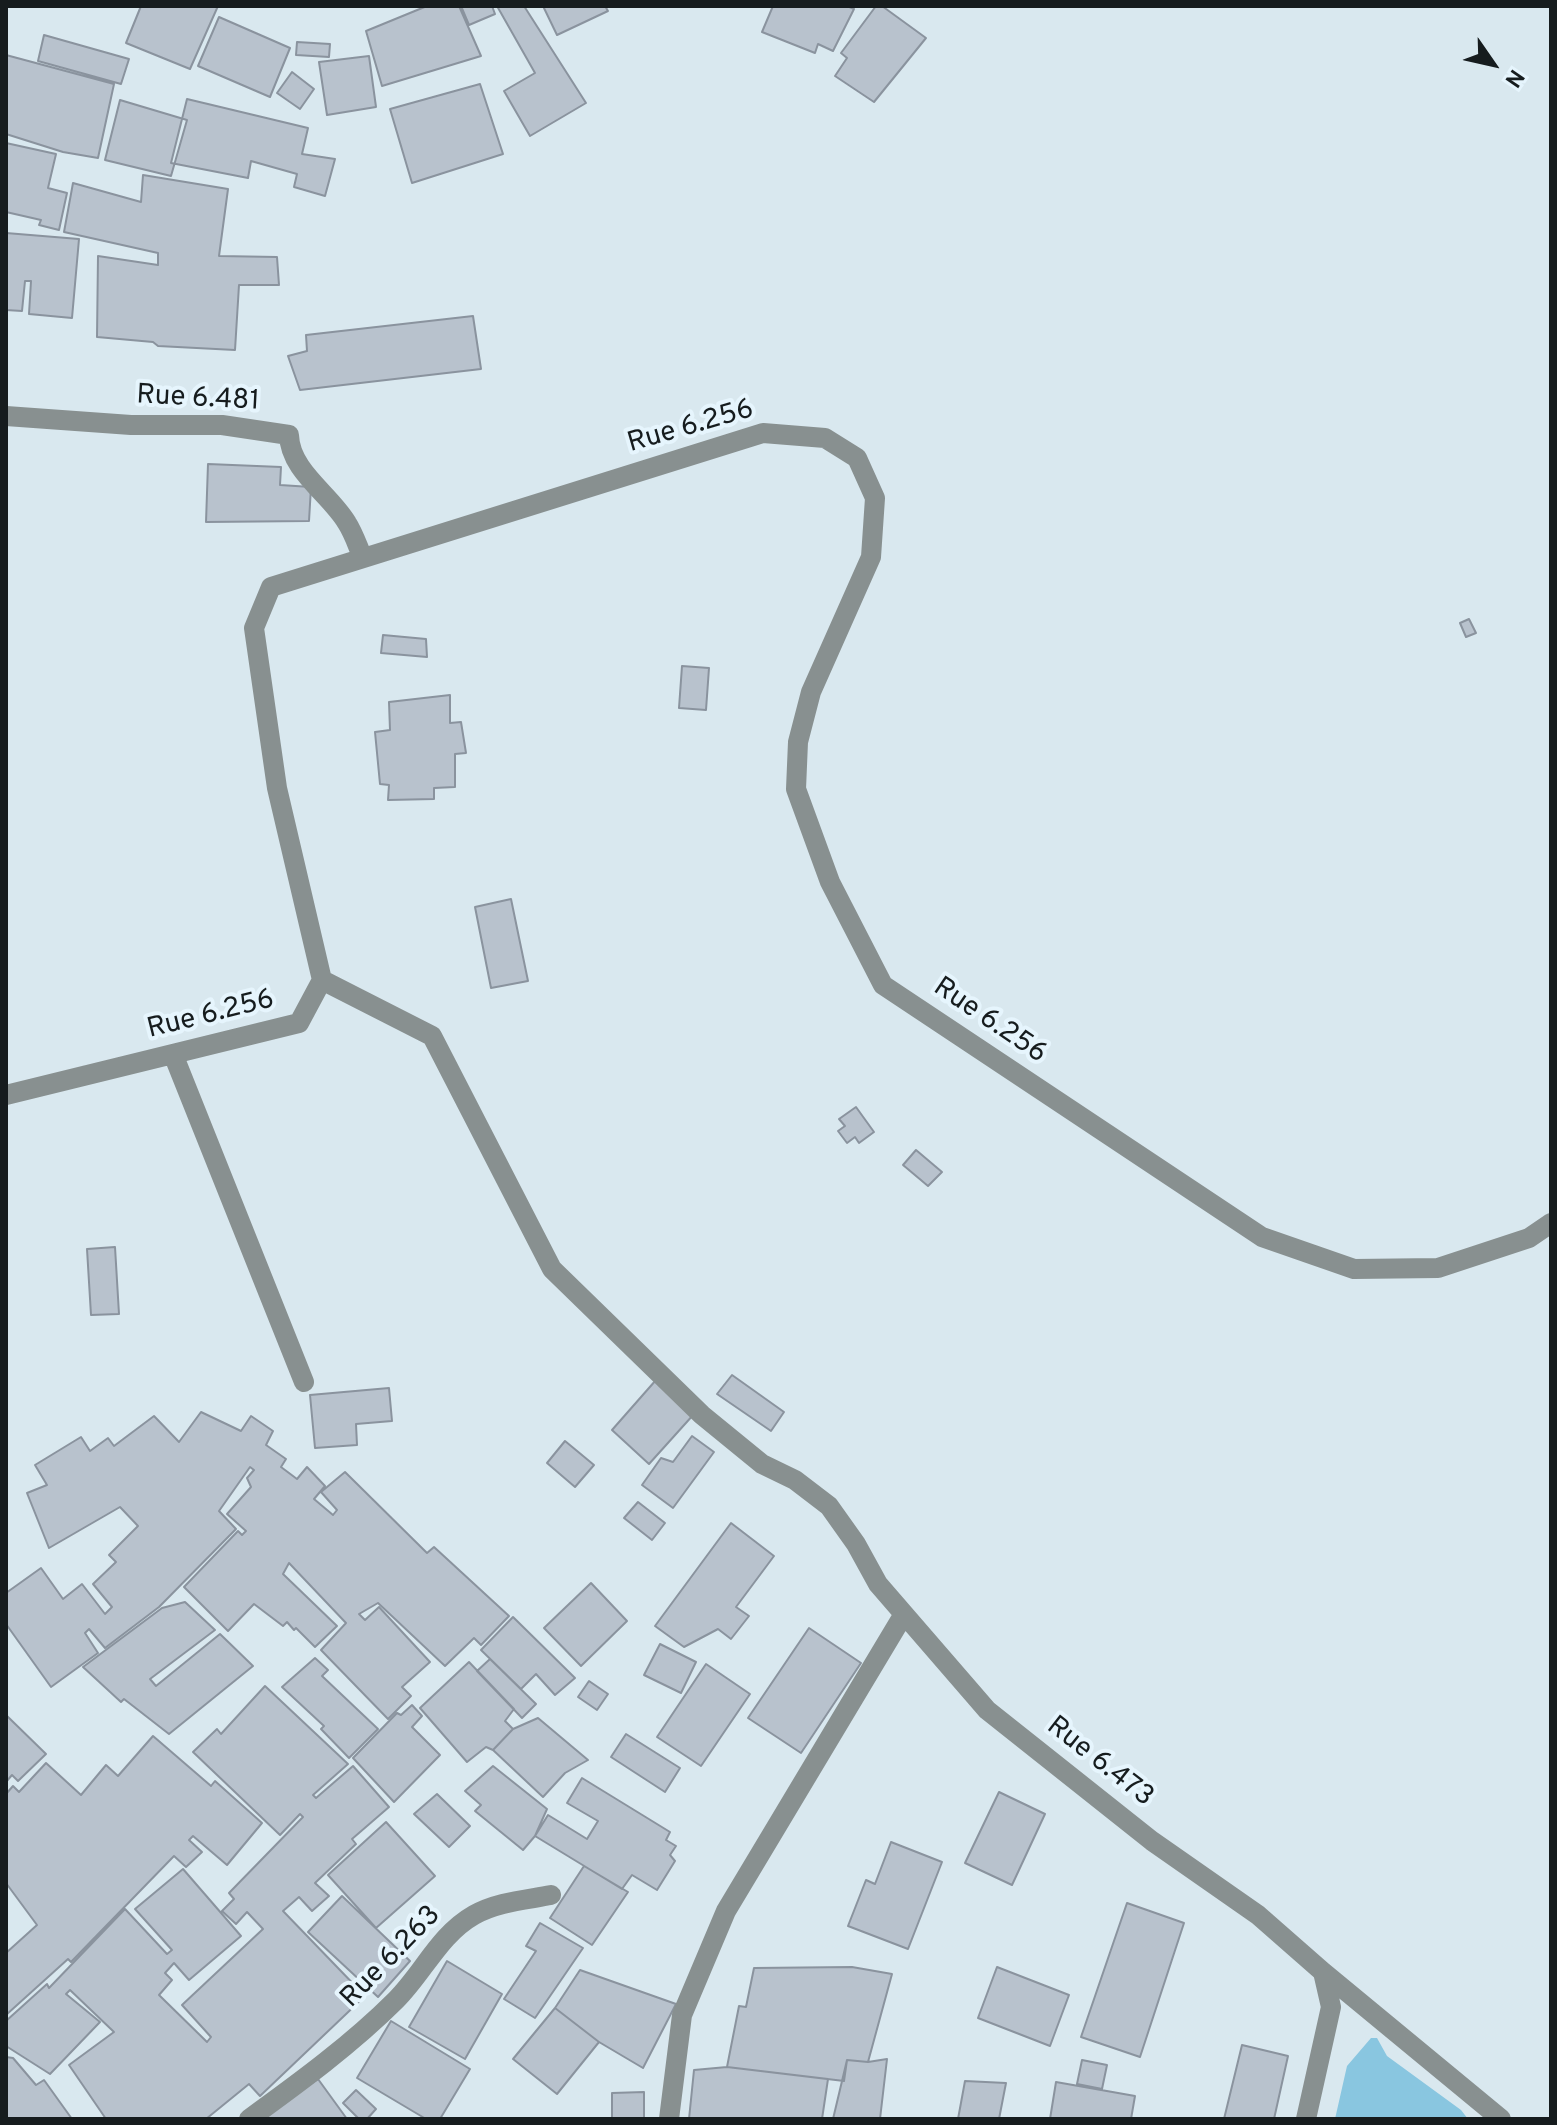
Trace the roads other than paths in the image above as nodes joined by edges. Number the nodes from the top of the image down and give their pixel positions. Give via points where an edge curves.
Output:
1 (6, 416) edge
2 (363, 558) junction
3 (322, 980) junction
4 (173, 1054) junction
5 (6, 1095) edge
6 (1551, 1223) edge
7 (304, 1382) dead end
8 (904, 1614) junction
9 (551, 1895) dead end
10 (1323, 1972) junction
11 (249, 2119) edge
12 (669, 2119) edge
13 (1306, 2119) edge
14 (1501, 2119) edge

1 - 2 street, Rue 6.481 via 222,425 289,435 289,448 347,523
2 - 3 street, Rue 6.256 via 271,587 254,628 277,788
2 - 6 street, Rue 6.256 via 763,433 825,438 857,458 875,498 871,557 811,692 798,742 796,789 830,882 883,985 1262,1237 1354,1269 1438,1268 1529,1238
3 - 4 street, Rue 6.256 via 299,1023
3 - 8 street, Rue 6.473 via 432,1036 552,1269 702,1415 762,1464 829,1506 878,1584
4 - 5 street, Rue 6.256
4 - 7 street
8 - 10 street, Rue 6.473 via 987,1710 1152,1841 1258,1915
8 - 12 street via 726,1911 682,2015
9 - 11 street, Rue 6.263 via 475,1914 445,1937 399,1997 369,2025
10 - 13 street via 1331,2007
10 - 14 street, Rue 6.473

